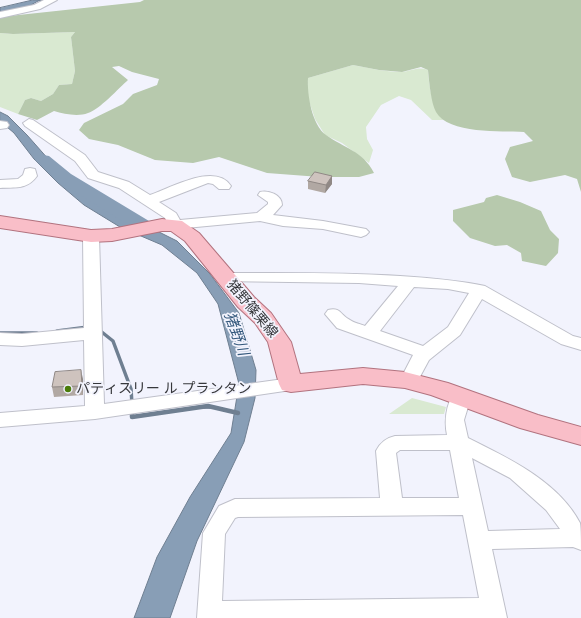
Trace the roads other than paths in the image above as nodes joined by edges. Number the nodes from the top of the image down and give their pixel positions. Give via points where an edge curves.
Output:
1 (52, 0) edge
2 (0, 15) edge
3 (29, 123) dead end
4 (30, 172) dead end
5 (0, 184) edge
6 (224, 186) dead end
7 (265, 195) dead end
8 (148, 201) junction
9 (260, 217) junction
10 (0, 222) edge
11 (169, 225) junction
12 (361, 232) dead end
13 (92, 236) junction
14 (226, 278) junction
15 (410, 281) junction
16 (479, 290) junction
17 (334, 314) dead end
18 (94, 333) junction
19 (369, 333) junction
20 (0, 339) edge
21 (581, 344) edge
22 (425, 353) junction
23 (409, 380) junction
24 (291, 384) junction
25 (461, 397) junction
26 (95, 412) junction
27 (0, 420) edge
28 (581, 436) edge
29 (458, 442) junction
30 (471, 506) junction
31 (392, 507) junction
32 (580, 539) edge
33 (478, 540) junction
34 (494, 613) edge
35 (209, 615) edge

1 - 2 street
3 - 8 street via 80,158 93,175 124,185
4 - 5 street via 28,180 21,184
6 - 8 street via 217,180 207,179
7 - 9 street via 275,200 275,205
8 - 11 street via 171,216
9 - 11 street
9 - 12 street
10 - 13 main road
11 - 13 main road
11 - 14 main road, 猪野篠栗線 via 192,238
13 - 18 street
14 - 15 street
14 - 24 main road, 猪野篠栗線 via 263,318 279,342
15 - 16 street
15 - 19 street
16 - 21 street via 567,340
16 - 22 street via 454,331
17 - 19 street via 343,324
18 - 20 street via 22,340
18 - 26 street
19 - 22 street
22 - 23 street
23 - 24 main road via 354,376
23 - 25 main road
24 - 26 street
25 - 28 main road via 523,420
25 - 29 street via 454,420
26 - 27 street
29 - 30 street
29 - 31 street via 394,443 386,451
29 - 32 street via 517,472 554,504
30 - 31 street
30 - 33 street
31 - 35 street via 236,507 227,512 214,533
32 - 33 street
33 - 34 street
34 - 35 street

